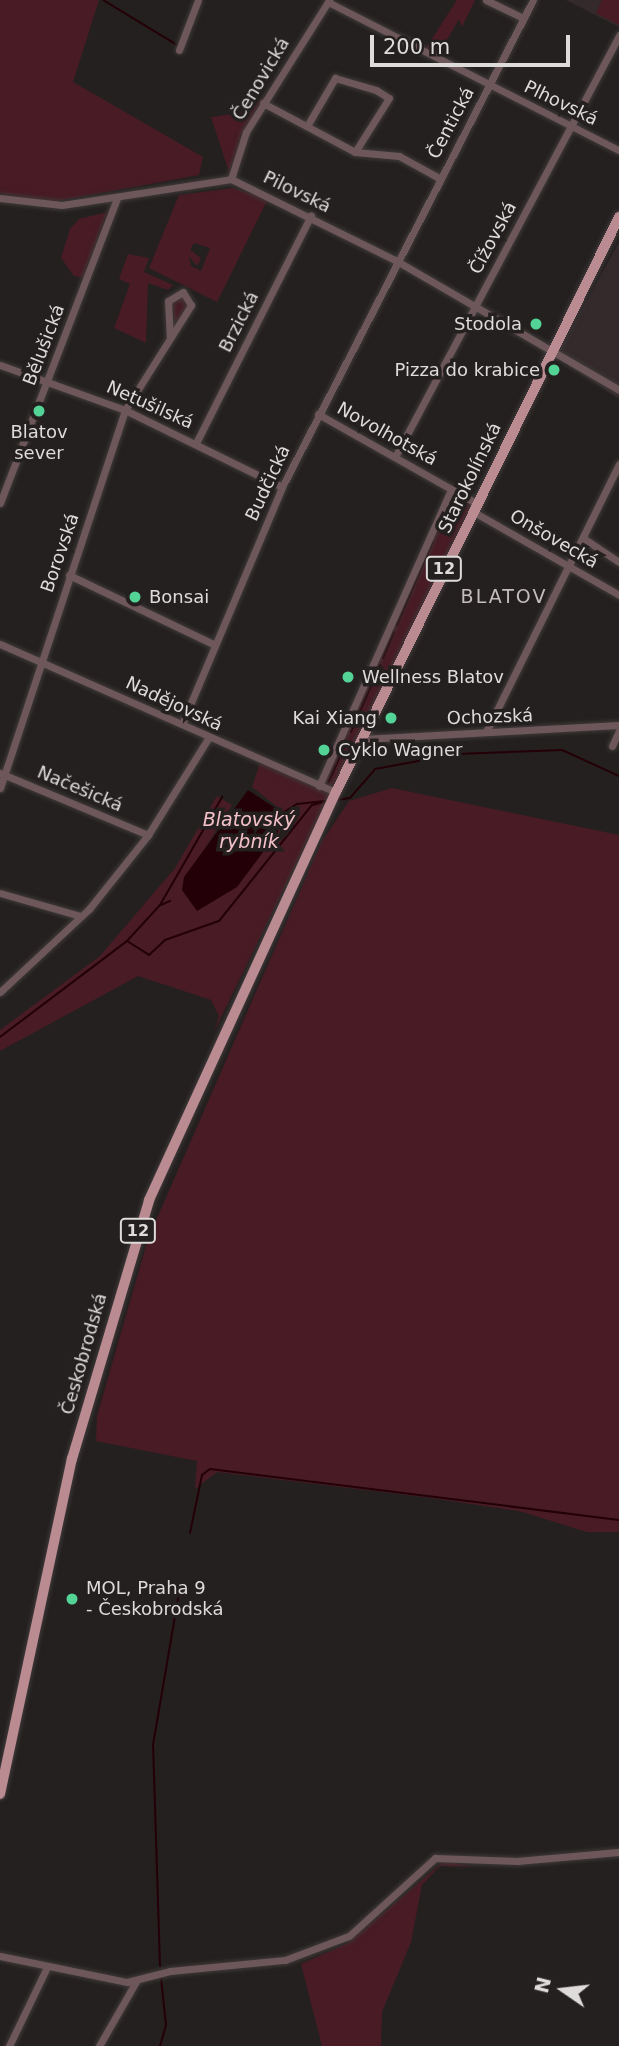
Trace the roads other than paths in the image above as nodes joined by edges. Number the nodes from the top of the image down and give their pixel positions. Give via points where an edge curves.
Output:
1 (198, 0) edge
2 (486, 0) edge
3 (533, 0) edge
4 (328, 1) edge
5 (523, 19) junction
6 (619, 35) edge
7 (180, 50) dead end
8 (488, 85) junction
9 (263, 103) junction
10 (307, 126) junction
11 (570, 126) junction
12 (619, 150) edge
13 (355, 152) junction
14 (439, 178) junction
15 (231, 179) junction
16 (0, 198) edge
17 (117, 198) junction
18 (311, 215) junction
19 (619, 217) edge
20 (395, 260) junction
21 (475, 306) junction
22 (170, 338) junction
23 (554, 347) junction
24 (0, 365) edge
25 (49, 379) junction
26 (619, 390) edge
27 (125, 410) junction
28 (318, 414) junction
29 (196, 443) junction
30 (395, 457) junction
31 (618, 469) edge
32 (282, 487) junction
33 (451, 489) junction
34 (0, 503) edge
35 (474, 507) junction
36 (583, 538) junction
37 (619, 562) edge
38 (569, 566) junction
39 (69, 575) junction
40 (619, 595) edge
41 (0, 644) edge
42 (215, 645) junction
43 (40, 658) junction
44 (182, 724) junction
45 (619, 725) edge
46 (487, 730) junction
47 (619, 732) edge
48 (209, 737) junction
49 (361, 739) junction
50 (612, 746) dead end
51 (3, 774) edge
52 (319, 786) junction
53 (0, 788) edge
54 (336, 792) junction
55 (148, 835) junction
56 (0, 893) edge
57 (81, 916) junction
58 (264, 945) joint
59 (0, 992) edge
60 (5, 1738) edge
61 (0, 1794) edge
62 (619, 1852) edge
63 (0, 1956) edge
64 (46, 1969) junction
65 (137, 1980) junction
66 (9, 2046) edge
67 (99, 2046) edge

1 - 7 street
2 - 5 street
3 - 5 street, Čentická
4 - 8 street, Plhovská
4 - 9 street, Čenovická
5 - 8 street, Čentická
6 - 11 street, Čížovská
8 - 11 street, Plhovská
8 - 14 street, Čentická
9 - 10 street
9 - 15 street, Čenovická
10 - 13 street
10 - 13 street via 335,78 376,90 389,98
11 - 12 street, Plhovská
11 - 21 street, Čížovská
13 - 14 street via 399,156
14 - 20 street, Čentická
15 - 17 street
15 - 18 street, Pilovská
16 - 17 street via 62,205
17 - 25 street, Bělušická
18 - 20 street, Pilovská
18 - 29 street, Brzická
19 - 23 main road, Starokolínská / 12
20 - 21 street, Pilovská
20 - 28 street, Budčická
21 - 23 street, Pilovská
21 - 30 street, Čížovská
22 - 22 street, Borovská via 191,305 183,292 168,301
22 - 27 street, Borovská
23 - 26 street, Pilovská
23 - 35 main road, Starokolínská / 12
24 - 25 street, Netušilská
25 - 27 street, Netušilská
25 - 34 street, Bělušická
27 - 29 street, Netušilská
27 - 39 street, Borovská
28 - 30 street, Novolhotská
28 - 32 street, Budčická
29 - 32 street, Netušilská
30 - 33 street, Novolhotská
31 - 36 street
32 - 42 street, Budčická
33 - 35 street, Novolhotská
33 - 52 street, Starokolínská
35 - 38 street, Onšovecká
35 - 49 main road, Starokolínská / 12
36 - 37 street
36 - 38 street
38 - 40 street, Onšovecká
38 - 46 street
39 - 42 street
39 - 43 street, Borovská
41 - 43 street, Nadějovská
42 - 44 street, Budčická
43 - 44 street, Nadějovská
43 - 51 street, Borovská
44 - 48 street, Nadějovská
45 - 46 street, Ochozská
46 - 49 street, Ochozská
47 - 50 street
48 - 52 street, Nadějovská
48 - 55 street
49 - 54 main road, Starokolínská / 12
51 - 53 street, Borovská
51 - 55 street, Načešická
52 - 54 street, Nadějovská
54 - 58 main road, Starokolínská / 12
55 - 57 street
56 - 57 street
57 - 59 street
58 - 60 main road, Českobrodská / 12 via 133,1247 72,1460
60 - 61 main road, Českobrodská / 12
62 - 65 street via 517,1861 435,1858 367,1923 333,1945 285,1960 170,1970
63 - 64 street
64 - 65 street
64 - 66 street
65 - 67 street

